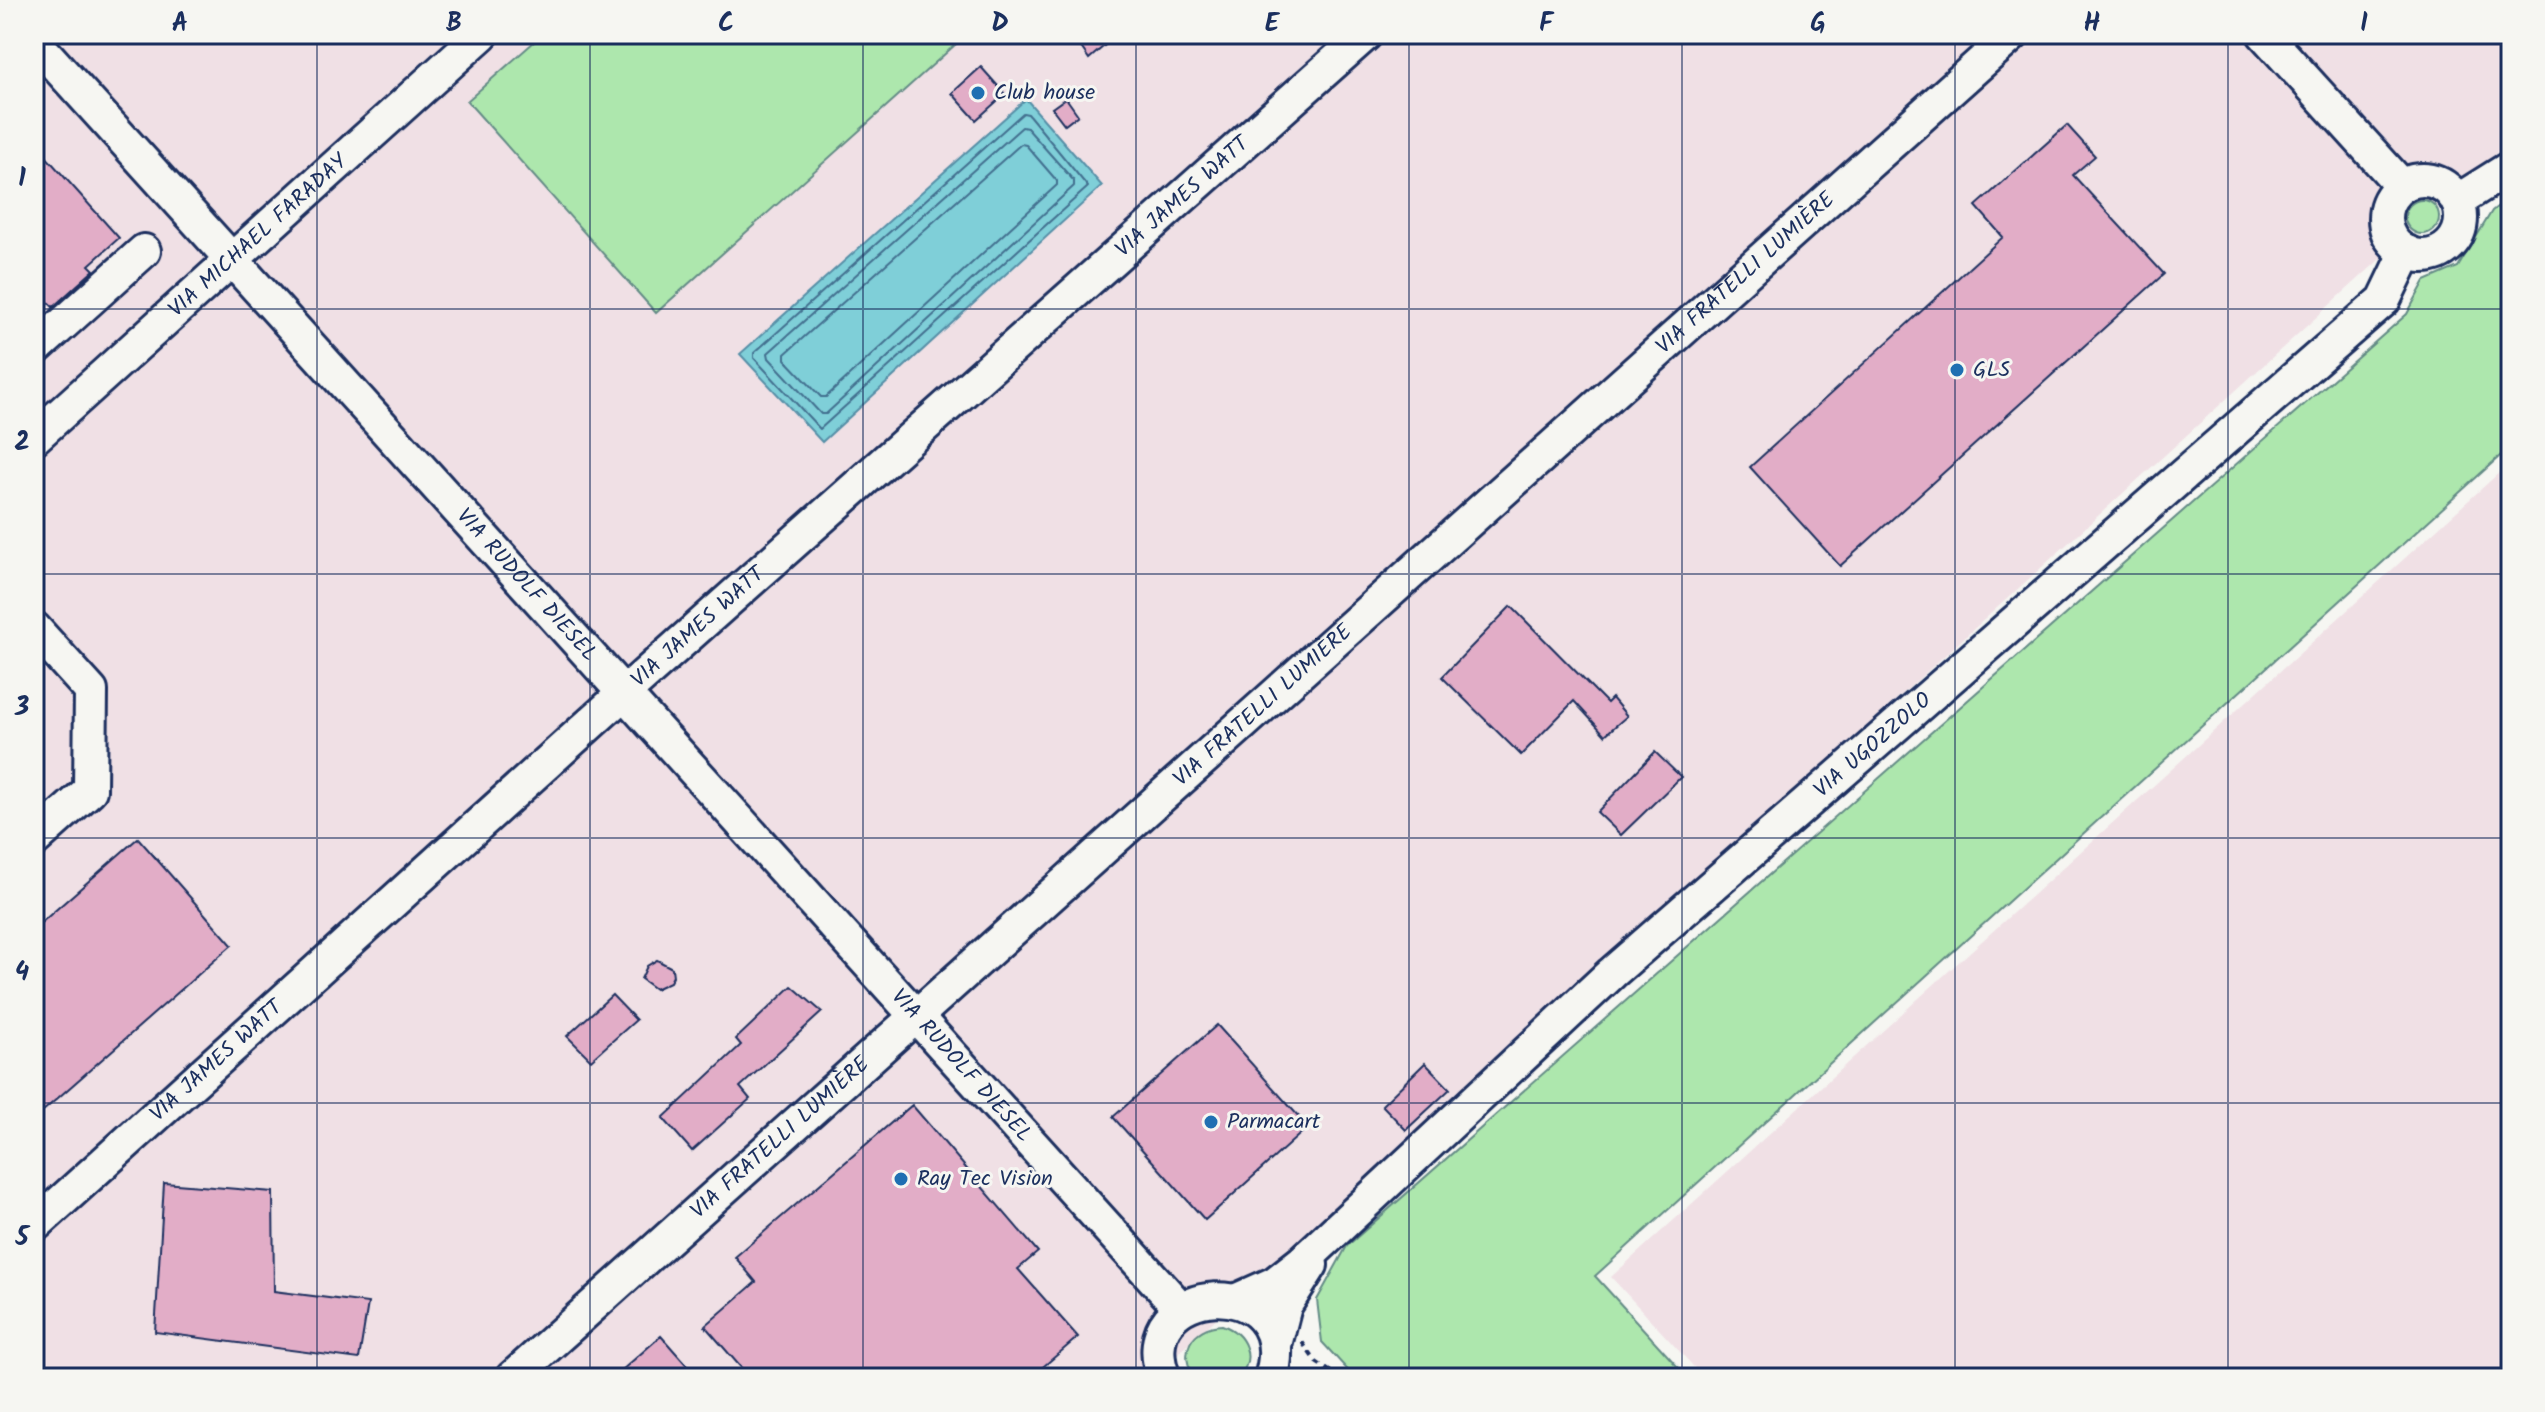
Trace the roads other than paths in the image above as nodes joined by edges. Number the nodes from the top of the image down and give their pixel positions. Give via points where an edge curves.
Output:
1 (482, 34) edge
2 (1366, 34) edge
3 (2013, 34) edge
4 (2264, 34) edge
5 (35, 43) edge
6 (2511, 167) edge
7 (2402, 186) junction
8 (2457, 201) junction
9 (144, 251) dead end
10 (2407, 252) junction
11 (233, 257) junction
12 (34, 350) edge
13 (34, 438) edge
14 (34, 628) edge
15 (623, 694) junction
16 (34, 840) edge
17 (913, 1017) junction
18 (34, 1226) edge
19 (1330, 1237) junction
20 (1237, 1300) junction
21 (1181, 1309) junction
22 (1275, 1345) junction
23 (1160, 1375) edge
24 (512, 1378) edge
25 (1271, 1378) edge

1 - 11 street, VIA MICHAEL FARADAY
2 - 15 street, VIA JAMES WATT
3 - 17 street, VIA FRATELLI LUMIÈRE
4 - 7 street
5 - 11 street, VIA RUDOLF DIESEL
6 - 8 street
7 - 8 street via 2413,181 2439,183
7 - 10 street via 2385,215 2391,237
8 - 10 street via 2461,224 2450,244 2430,255
9 - 12 street
10 - 19 street, VIA UGOZZOLO via 2384,300 1612,973
11 - 13 street, VIA MICHAEL FARADAY
11 - 15 street, VIA RUDOLF DIESEL
14 - 16 street via 91,691 91,705 90,790
15 - 17 street, VIA RUDOLF DIESEL
15 - 18 street, VIA JAMES WATT
17 - 21 street, VIA RUDOLF DIESEL
17 - 24 street, VIA FRATELLI LUMIÈRE
19 - 20 street, VIA UGOZZOLO via 1275,1283
19 - 22 street, VIA UGOZZOLO via 1285,1306
20 - 21 street via 1208,1297
20 - 22 street via 1255,1310
21 - 23 street via 1162,1336
22 - 25 street, VIA UGOZZOLO

